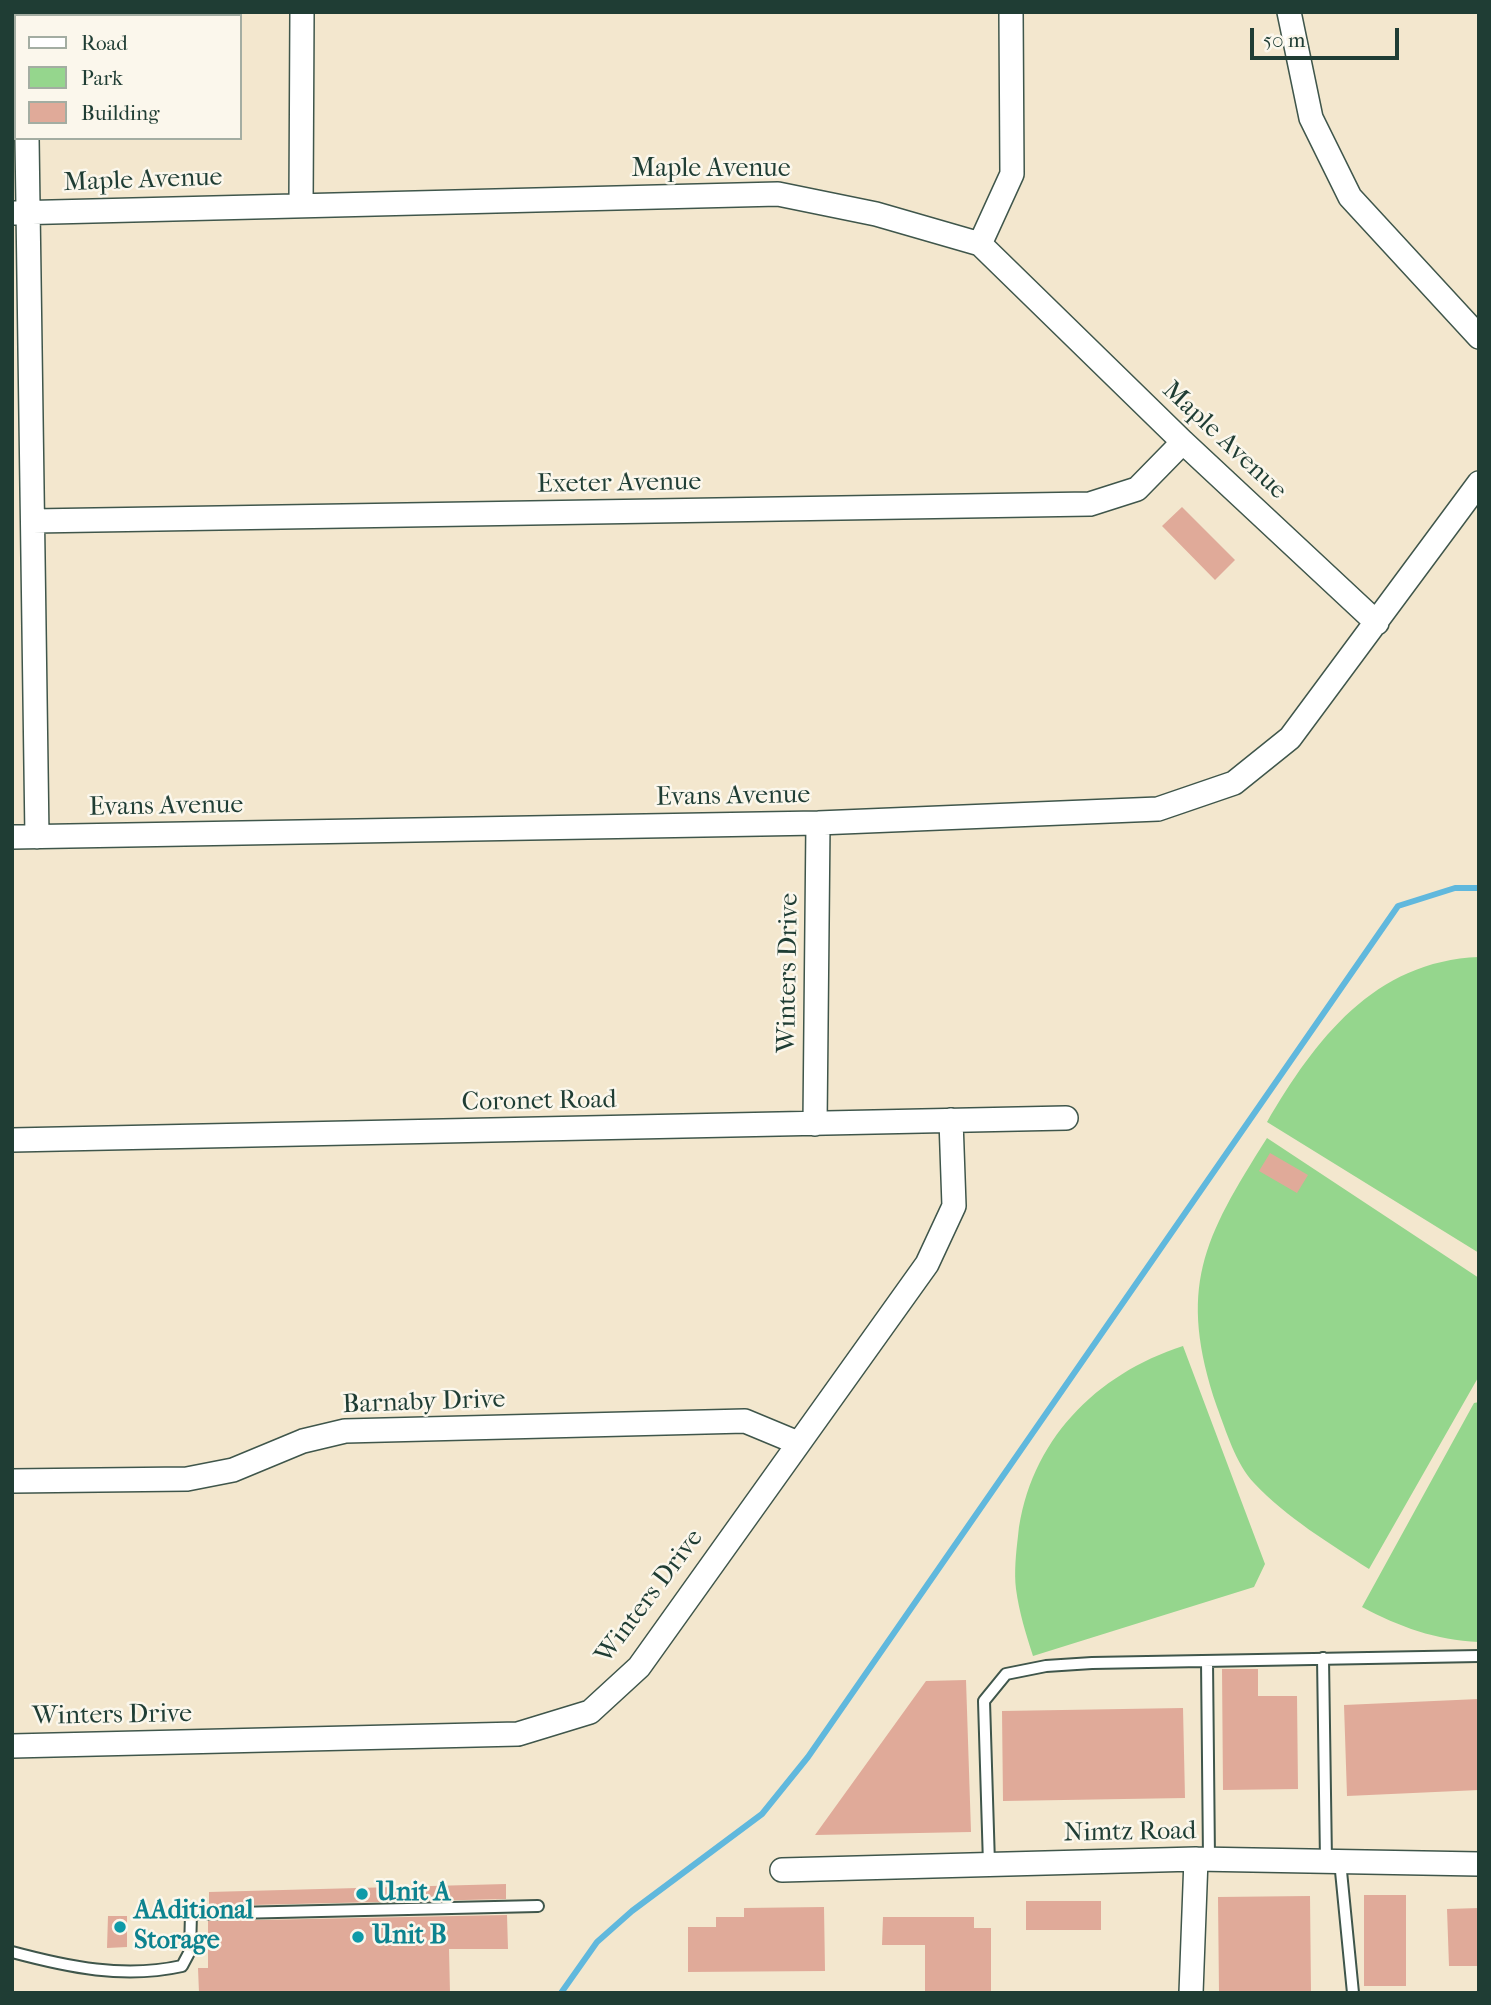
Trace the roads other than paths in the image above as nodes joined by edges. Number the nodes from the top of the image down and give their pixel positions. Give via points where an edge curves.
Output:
1 (302, 12) edge
2 (1012, 12) edge
3 (1289, 12) edge
4 (27, 140) edge
5 (301, 205) junction
6 (20, 213) edge
7 (979, 244) junction
8 (1479, 337) edge
9 (1182, 442) junction
10 (1479, 484) edge
11 (33, 521) junction
12 (1377, 623) junction
13 (818, 823) junction
14 (12, 837) edge
15 (37, 837) junction
16 (1066, 1118) dead end
17 (951, 1120) junction
18 (815, 1124) junction
19 (12, 1140) edge
20 (798, 1443) junction
21 (12, 1480) edge
22 (1479, 1656) edge
23 (1323, 1658) junction
24 (1208, 1661) junction
25 (12, 1746) edge
26 (1203, 1859) junction
27 (1333, 1861) junction
28 (989, 1864) junction
29 (1479, 1864) edge
30 (782, 1870) dead end
31 (538, 1906) dead end
32 (12, 1952) edge
33 (1191, 1993) edge
34 (1353, 1993) edge

1 - 5 street
2 - 7 street via 1012,174
3 - 8 street via 1311,118 1350,197
4 - 6 street
5 - 6 street, Maple Avenue
5 - 7 street, Maple Avenue via 778,194 876,214
6 - 11 street
7 - 9 street, Maple Avenue
9 - 11 street, Exeter Avenue via 1137,489 1090,505
9 - 12 street, Maple Avenue
10 - 12 street, Evans Avenue
11 - 15 street
12 - 13 street, Evans Avenue via 1290,738 1234,783 1158,809
13 - 15 street, Evans Avenue
13 - 18 street, Winters Drive
14 - 15 street, Evans Avenue
16 - 17 street, Coronet Road
17 - 18 street, Coronet Road
17 - 20 street, Winters Drive via 954,1206 927,1264
18 - 19 street, Coronet Road
20 - 21 street, Barnaby Drive via 745,1421 345,1431 303,1441 233,1470 187,1479
20 - 25 street, Winters Drive via 639,1667 590,1712 518,1734
22 - 23 lane
23 - 24 lane
23 - 27 lane
24 - 26 lane
24 - 28 lane via 1092,1663 1006,1674 984,1701
26 - 27 street, Nimtz Road
26 - 28 street, Nimtz Road
26 - 33 street
27 - 29 street, Nimtz Road
27 - 34 lane
28 - 30 street, Nimtz Road
31 - 32 lane via 191,1914 190,1951 181,1966 160,1971 83,1970

